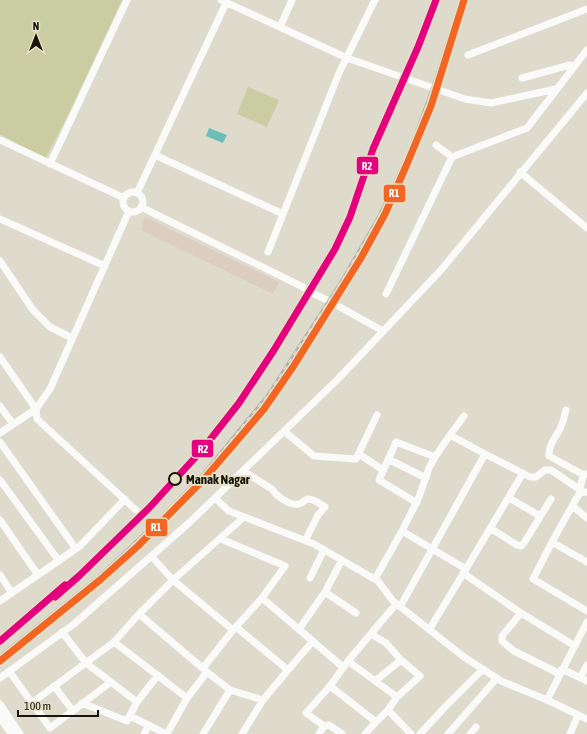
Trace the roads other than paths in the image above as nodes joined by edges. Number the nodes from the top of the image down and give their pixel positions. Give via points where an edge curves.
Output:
1 (127, 0) edge
2 (292, 0) edge
3 (375, 0) edge
4 (223, 1) edge
5 (235, 3) edge
6 (587, 9) edge
7 (280, 27) junction
8 (587, 50) edge
9 (468, 55) dead end
10 (347, 58) junction
11 (574, 66) junction
12 (522, 78) dead end
13 (556, 89) junction
14 (587, 93) edge
15 (0, 140) edge
16 (436, 145) dead end
17 (155, 155) junction
18 (452, 157) junction
19 (50, 164) junction
20 (520, 172) junction
21 (137, 193) junction
22 (124, 198) junction
23 (141, 207) junction
24 (129, 212) junction
25 (283, 214) junction
26 (0, 219) edge
27 (587, 228) edge
28 (268, 252) dead end
29 (0, 261) edge
30 (105, 266) junction
31 (386, 294) dead end
32 (383, 331) junction
33 (72, 338) junction
34 (0, 357) edge
35 (0, 406) edge
36 (36, 409) junction
37 (566, 410) dead end
38 (377, 415) dead end
39 (464, 416) dead end
40 (13, 424) junction
41 (284, 431) junction
42 (0, 433) edge
43 (450, 435) junction
44 (0, 442) edge
45 (359, 454) junction
46 (485, 454) junction
47 (435, 457) junction
48 (388, 459) junction
49 (383, 470) junction
50 (243, 471) junction
51 (523, 473) junction
52 (585, 474) edge
53 (426, 478) junction
54 (0, 480) edge
55 (582, 491) edge
56 (215, 498) junction
57 (509, 498) junction
58 (551, 499) dead end
59 (125, 500) junction
60 (417, 503) junction
61 (574, 508) dead end
62 (136, 510) dead end
63 (540, 516) junction
64 (244, 517) junction
65 (587, 518) edge
66 (0, 520) edge
67 (490, 528) junction
68 (402, 531) junction
69 (221, 539) junction
70 (306, 541) junction
71 (552, 542) junction
72 (76, 549) junction
73 (324, 550) junction
74 (433, 550) junction
75 (151, 556) junction
76 (342, 560) junction
77 (59, 561) junction
78 (587, 562) edge
79 (464, 571) junction
80 (0, 575) edge
81 (38, 575) junction
82 (310, 578) dead end
83 (375, 579) junction
84 (173, 580) junction
85 (12, 592) junction
86 (325, 592) junction
87 (262, 598) junction
88 (0, 601) edge
89 (398, 605) junction
90 (587, 611) edge
91 (356, 612) dead end
92 (521, 613) junction
93 (139, 614) junction
94 (587, 622) edge
95 (235, 629) junction
96 (299, 629) junction
97 (429, 630) junction
98 (62, 632) junction
99 (370, 634) junction
100 (313, 641) junction
101 (114, 642) junction
102 (575, 646) junction
103 (401, 660) junction
104 (348, 661) junction
105 (86, 663) junction
106 (587, 665) edge
107 (343, 668) junction
108 (483, 669) junction
109 (205, 670) junction
110 (288, 670) junction
111 (10, 671) junction
112 (561, 672) junction
113 (158, 675) junction
114 (0, 678) edge
115 (497, 678) junction
116 (584, 679) edge
117 (375, 681) junction
118 (111, 682) junction
119 (54, 686) junction
120 (330, 686) junction
121 (230, 690) junction
122 (397, 697) junction
123 (187, 698) junction
124 (263, 700) junction
125 (546, 700) junction
126 (33, 702) junction
127 (137, 702) junction
128 (82, 703) junction
129 (0, 704) edge
130 (388, 710) junction
131 (72, 711) junction
132 (0, 715) edge
133 (578, 715) junction
134 (130, 716) junction
135 (587, 719) edge
136 (376, 722) junction
137 (149, 725) junction
138 (324, 726) junction
139 (476, 727) dead end
140 (13, 734) edge
141 (20, 734) edge
142 (144, 734) edge
143 (166, 734) edge
144 (203, 734) edge
145 (242, 734) edge
146 (319, 734) edge
147 (342, 734) edge
148 (366, 734) edge
149 (411, 734) edge
150 (420, 734) edge
151 (448, 734) edge
152 (470, 734) edge
153 (570, 734) edge

1 - 19 street
2 - 7 street
3 - 10 street
4 - 5 street
4 - 17 street
5 - 7 street
6 - 9 street
7 - 10 street
8 - 11 street
10 - 13 street via 465,99 491,103
10 - 25 street
11 - 12 street
11 - 13 street
13 - 18 street via 527,128
14 - 20 street
15 - 19 street
16 - 18 street
17 - 21 street
17 - 25 street
18 - 31 street
19 - 22 street
20 - 27 street
20 - 32 street via 440,270
21 - 22 street via 130,192
21 - 23 street via 142,199
22 - 24 street via 122,203
23 - 24 street via 136,212
23 - 32 street via 304,287
24 - 30 street
25 - 28 street
26 - 30 street
29 - 33 street via 37,314 50,327
30 - 33 street
32 - 41 street
33 - 36 street via 50,389
34 - 36 street
35 - 40 street
36 - 40 street
36 - 59 street via 37,419
37 - 52 street via 548,450 549,456
38 - 45 street
39 - 43 street
40 - 42 street
41 - 45 street via 314,456 356,459
41 - 50 street
43 - 46 street
43 - 47 street
44 - 72 street
45 - 49 street
46 - 51 street
46 - 74 street
47 - 48 street via 396,442
47 - 53 street
48 - 49 street
48 - 53 street
49 - 60 street via 379,480
50 - 56 street
50 - 70 street via 289,502 301,504 309,499 325,507 318,515
51 - 55 street via 536,477 545,470 551,470
51 - 57 street
52 - 55 street
53 - 60 street
54 - 77 street
55 - 71 street
56 - 64 street via 229,511
56 - 75 street
57 - 63 street
57 - 67 street
58 - 63 street
59 - 62 street
59 - 72 street
60 - 68 street
61 - 65 street
63 - 67 street via 521,546
64 - 69 street
64 - 70 street
66 - 81 street
67 - 79 street
68 - 74 street
68 - 83 street
69 - 84 street
69 - 87 street via 285,566
70 - 73 street
71 - 78 street
71 - 90 street via 533,579
72 - 77 street
73 - 76 street
73 - 82 street
74 - 79 street
74 - 89 street
75 - 84 street
75 - 98 street
76 - 83 street
76 - 86 street
77 - 81 street
79 - 92 street
79 - 97 street
80 - 85 street
81 - 85 street
83 - 89 street
84 - 93 street
84 - 95 street
85 - 88 street
86 - 91 street
86 - 96 street
87 - 95 street
87 - 96 street
89 - 97 street
89 - 99 street
92 - 102 street
92 - 112 street via 502,636 502,641 514,651
93 - 101 street
93 - 109 street
94 - 102 street
95 - 109 street
95 - 110 street
96 - 100 street
97 - 108 street
98 - 105 street
98 - 111 street
99 - 103 street via 386,643
99 - 104 street
100 - 107 street
100 - 110 street
101 - 105 street
101 - 113 street
102 - 112 street
103 - 117 street
103 - 122 street via 420,676
104 - 107 street
104 - 117 street
105 - 118 street
105 - 119 street
106 - 116 street
107 - 120 street
108 - 115 street
108 - 150 street
109 - 121 street
109 - 123 street
110 - 124 street
111 - 114 street
111 - 126 street
112 - 116 street
112 - 125 street
113 - 123 street
113 - 127 street
115 - 125 street
115 - 151 street
117 - 122 street
118 - 127 street
118 - 128 street
119 - 126 street
119 - 131 street
120 - 136 street
120 - 138 street via 306,713
121 - 124 street
121 - 144 street
122 - 130 street
123 - 143 street
124 - 145 street
125 - 133 street
126 - 131 street via 50,728
127 - 134 street
128 - 131 street
128 - 134 street via 127,721
129 - 141 street
130 - 136 street
130 - 149 street
132 - 140 highway
133 - 135 street
133 - 153 street
134 - 137 street
136 - 148 street
137 - 142 street
137 - 143 street
138 - 146 street
138 - 147 street via 329,725
139 - 152 street

